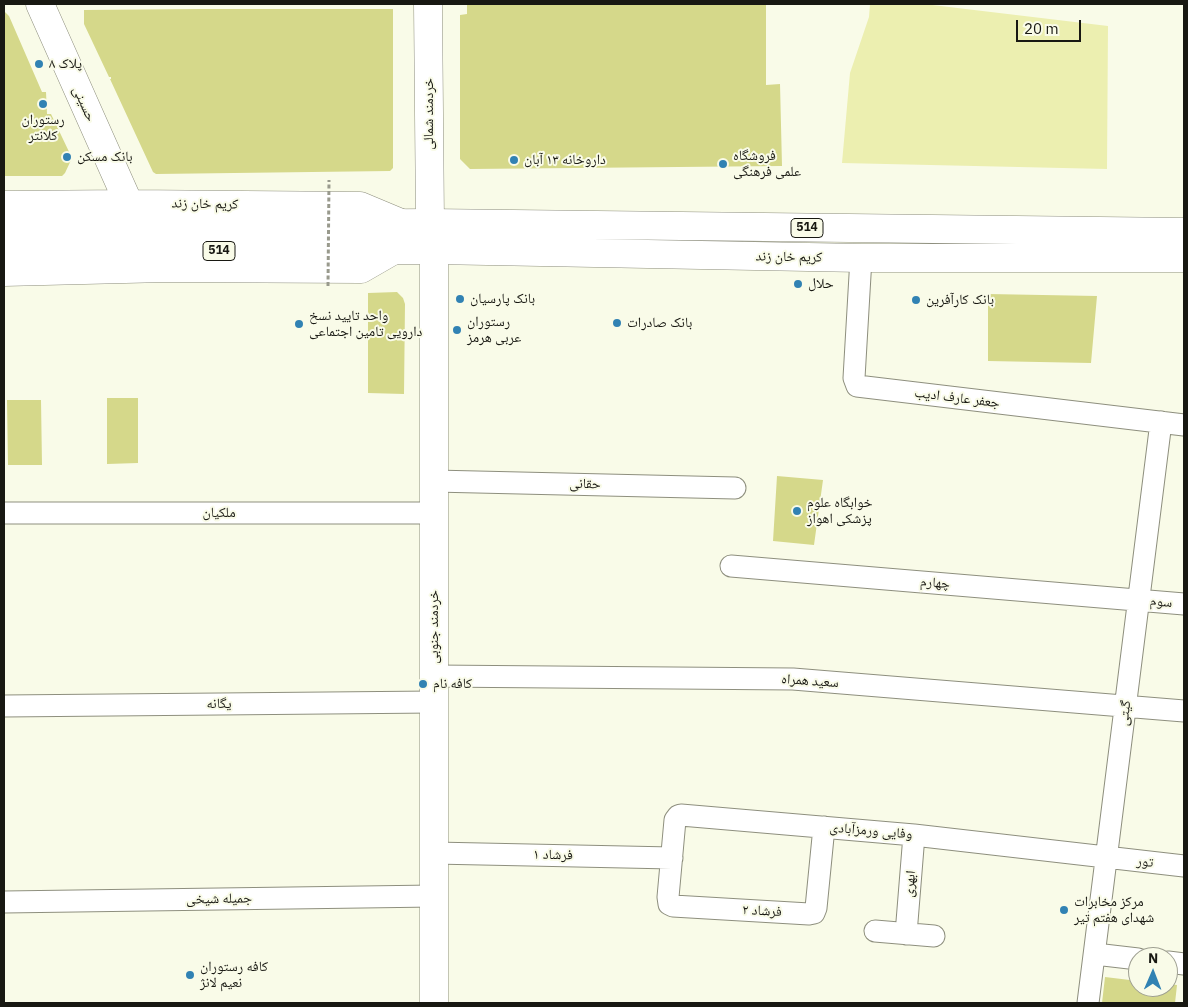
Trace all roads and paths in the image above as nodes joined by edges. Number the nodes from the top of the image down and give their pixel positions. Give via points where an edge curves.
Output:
1 (40, 4) edge
2 (428, 4) edge
3 (328, 180) dead end
4 (129, 204) junction
5 (4, 205) edge
6 (430, 223) junction
7 (403, 224) junction
8 (4, 226) edge
9 (1184, 232) edge
10 (394, 250) junction
11 (434, 250) junction
12 (4, 252) edge
13 (861, 258) junction
14 (1184, 258) edge
15 (4, 272) edge
16 (328, 286) dead end
17 (1161, 422) junction
18 (1184, 425) edge
19 (434, 480) junction
20 (736, 488) dead end
21 (4, 513) edge
22 (434, 513) junction
23 (731, 566) dead end
24 (1138, 600) junction
25 (1184, 604) edge
26 (434, 676) junction
27 (434, 702) junction
28 (4, 706) edge
29 (1126, 706) junction
30 (1184, 711) edge
31 (824, 827) junction
32 (914, 834) junction
33 (434, 853) junction
34 (672, 858) junction
35 (1107, 858) junction
36 (1184, 866) edge
37 (434, 896) junction
38 (4, 902) edge
39 (875, 931) dead end
40 (906, 934) junction
41 (934, 936) dead end
42 (1095, 954) junction
43 (1128, 958) edge
44 (434, 1003) edge
45 (1088, 1003) edge

1 - 4 main road, حسینی
2 - 6 main road, خردمند شمالی
3 - 16 path, bridge
4 - 5 main road, کریم خان زند
4 - 7 main road, کریم خان زند via 360,206
6 - 7 main road, کریم خان زند / 514
6 - 9 main road, کریم خان زند / 514
7 - 8 main road, کریم خان زند / 514
10 - 11 main road, کریم خان زند / 514
10 - 12 main road, کریم خان زند / 514
10 - 15 main road, کریم خان زند via 361,269 165,268
11 - 13 main road, کریم خان زند / 514
11 - 19 main road, خردمند جنوبی
13 - 14 main road, کریم خان زند / 514
13 - 17 street, جعفر عارف ادیب via 854,378 857,386
17 - 18 street, جعفر عارف ادیب
17 - 24 street, گیتی
19 - 20 street, حقانی
19 - 22 main road, خردمند جنوبی
21 - 22 street, ملکیان
22 - 26 main road, خردمند جنوبی
23 - 24 street, چهارم
24 - 25 street, سوم
24 - 29 street, گیتی
26 - 27 main road, خردمند جنوبی
26 - 29 street, سعید همراه via 793,679
27 - 28 street, یگانه
27 - 33 main road, خردمند جنوبی
29 - 30 street, سعید همراه
29 - 35 street, گیتی
31 - 32 street, وفایی ورمزآبادی
31 - 34 street, وفایی ورمزآبادی via 681,815 676,820
31 - 34 street, فرشاد ۲ via 814,913 672,906 668,897
32 - 35 street, وفایی ورمزآبادی
32 - 40 street, ابهری
33 - 34 street, فرشاد ۱
33 - 37 main road, خردمند جنوبی
35 - 36 street, تور
35 - 42 street, گیتی
37 - 38 street, جمیله شیخی
37 - 44 main road, خردمند جنوبی
39 - 40 street
40 - 41 street
42 - 43 street
42 - 45 street, گیتی

